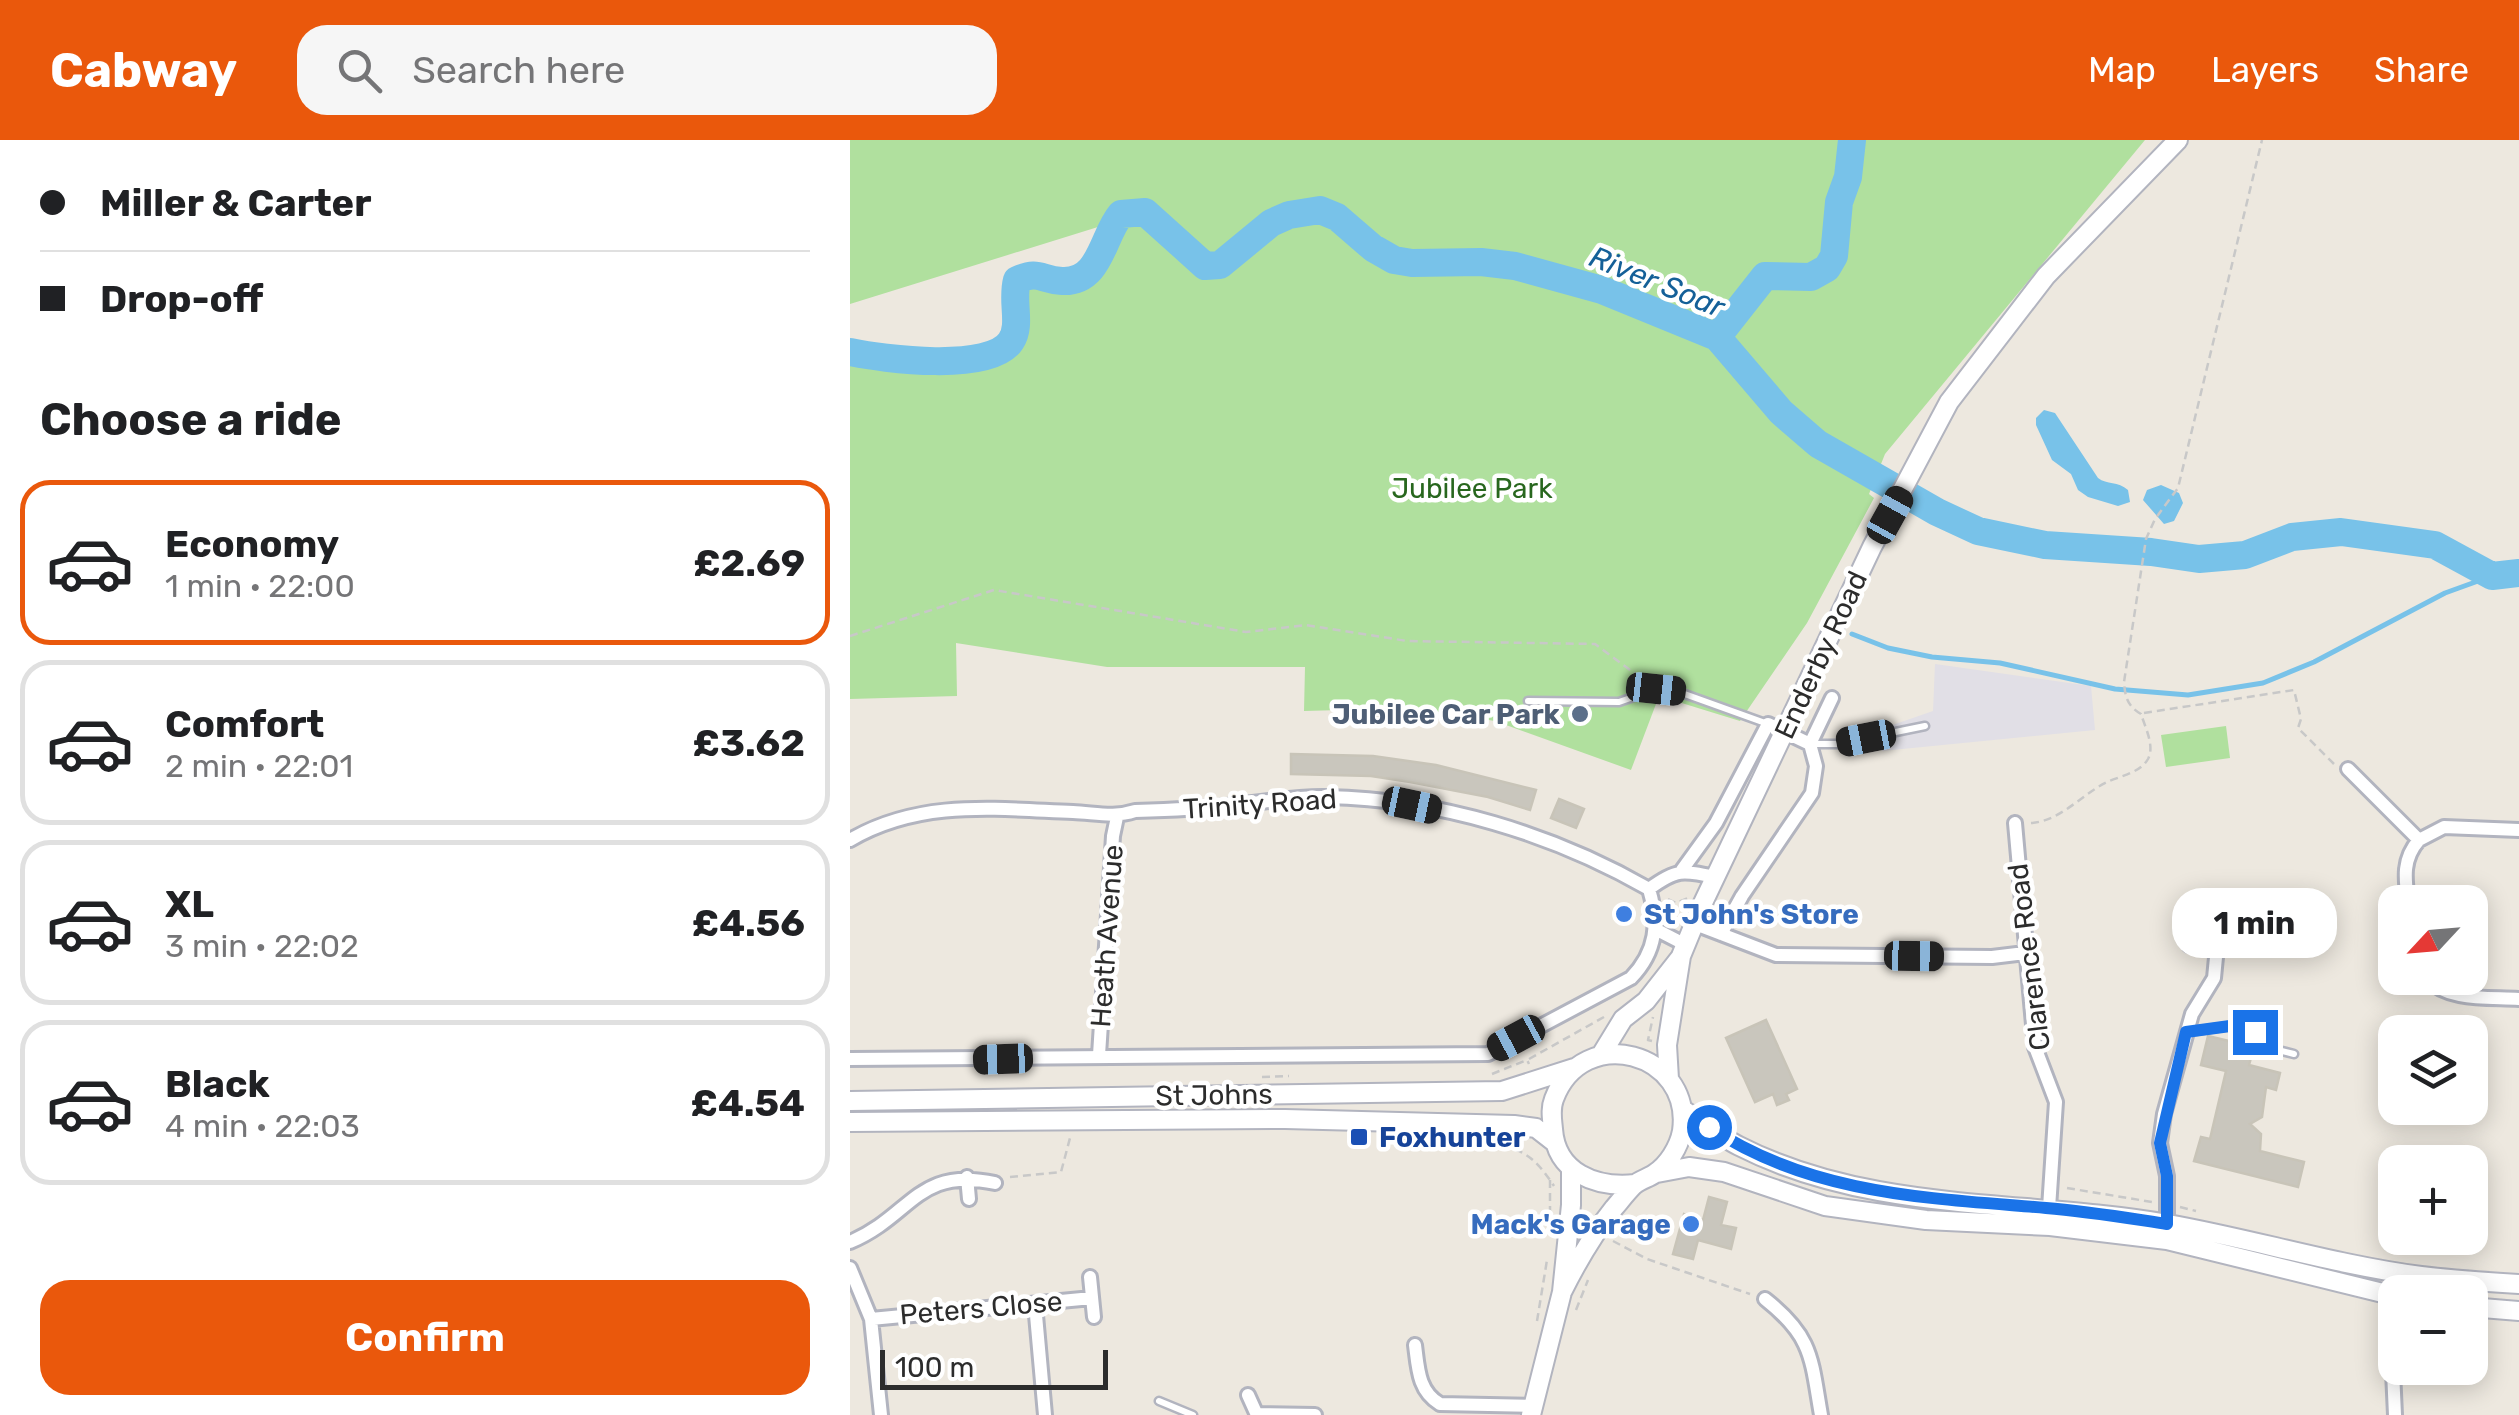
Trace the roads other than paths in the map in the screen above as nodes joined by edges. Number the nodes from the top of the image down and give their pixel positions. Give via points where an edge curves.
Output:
1 (2178, 140) edge
2 (1832, 698) dead end
3 (1528, 701) dead end
4 (1925, 726) dead end
5 (1777, 728) junction
6 (1810, 744) junction
7 (2348, 770) road end
8 (1117, 817) junction
9 (2015, 822) road end
10 (2519, 830) edge
11 (850, 840) edge
12 (2418, 840) junction
13 (1682, 870) junction
14 (1715, 877) junction
15 (2407, 885) edge
16 (1649, 889) junction
17 (1694, 924) junction
18 (1657, 930) junction
19 (1721, 934) junction
20 (2189, 945) dead end
21 (2217, 947) junction
22 (2234, 948) dead end
23 (1684, 951) junction
24 (2025, 952) junction
25 (2456, 995) edge
26 (2519, 999) edge
27 (2186, 1032) junction
28 (2294, 1054) dead end
29 (1099, 1055) junction
30 (1602, 1055) junction
31 (850, 1060) edge
32 (1574, 1068) junction
33 (1669, 1079) junction
34 (850, 1101) edge
35 (1682, 1108) junction
36 (850, 1122) edge
37 (1554, 1142) junction
38 (1571, 1169) junction
39 (1657, 1173) junction
40 (967, 1177) junction
41 (995, 1182) road end
42 (1635, 1184) junction
43 (968, 1199) dead end
44 (2050, 1208) junction
45 (2167, 1224) junction
46 (850, 1242) edge
47 (850, 1268) edge
48 (1090, 1277) dead end
49 (2519, 1284) edge
50 (1562, 1292) junction
51 (2378, 1295) edge
52 (1092, 1298) junction
53 (1765, 1299) road end
54 (1034, 1304) junction
55 (2488, 1308) edge
56 (2519, 1310) edge
57 (1094, 1317) dead end
58 (871, 1319) junction
59 (1415, 1345) dead end
60 (2393, 1385) edge
61 (1248, 1395) dead end
62 (1158, 1401) dead end
63 (1532, 1411) edge
64 (880, 1415) edge
65 (1045, 1415) edge
66 (1193, 1415) edge
67 (1257, 1415) edge
68 (1315, 1415) edge
69 (1821, 1415) edge
70 (2395, 1415) edge

1 - 5 main road, Enderby Road via 2046,276 1949,402
2 - 6 street
3 - 5 lane via 1619,702 1656,689
4 - 6 lane
5 - 6 street
5 - 13 street
5 - 14 main road, Enderby Road
6 - 19 street via 1816,766 1812,793
7 - 12 street
8 - 11 street, Trinity Road via 949,808 894,820
8 - 16 street, Trinity Road via 1287,798 1368,799 1501,826
8 - 29 street, Heath Avenue
9 - 24 street, Clarence Road
10 - 12 street via 2444,827
12 - 15 street via 2406,866
13 - 14 street
13 - 16 street
14 - 17 main road, Enderby Road
16 - 18 street
17 - 19 street
17 - 23 main road, Enderby Road
18 - 23 street
18 - 29 street via 1631,978 1488,1054
19 - 24 street via 1776,954
20 - 21 street
21 - 22 street
21 - 27 street via 2214,978
23 - 30 main road, Enderby Road via 1646,1002 1623,1019
23 - 33 main road, Enderby Road
24 - 44 street, Clarence Road via 2035,1046 2056,1102
25 - 26 street
27 - 28 lane via 2230,1026
27 - 45 street via 2160,1143
29 - 31 street
30 - 32 main road
30 - 33 main road via 1650,1062
32 - 34 main road, St Johns via 1502,1091
32 - 37 main road via 1551,1106
33 - 35 main road
35 - 39 main road via 1682,1132
35 - 44 main road via 1736,1145 1842,1184 1931,1200
36 - 37 main road, St Johns via 1514,1124 1536,1128
37 - 38 main road
38 - 42 main road via 1612,1186
38 - 50 main road
39 - 42 main road
39 - 51 main road via 1689,1167 1724,1172 1825,1206 1926,1220 2166,1240
40 - 41 street
40 - 43 street
40 - 46 street via 922,1190
42 - 50 main road via 1596,1232
44 - 45 main road
45 - 49 main road via 2419,1276
47 - 58 street
48 - 52 street, Peters Close
50 - 63 main road
52 - 54 street, Peters Close
52 - 57 street, Peters Close
53 - 69 street via 1792,1320 1807,1343
54 - 58 street, Peters Close
54 - 65 street
55 - 56 main road
58 - 64 street
59 - 63 street via 1422,1388 1440,1404
60 - 70 street
61 - 67 street
62 - 66 lane
67 - 68 street

